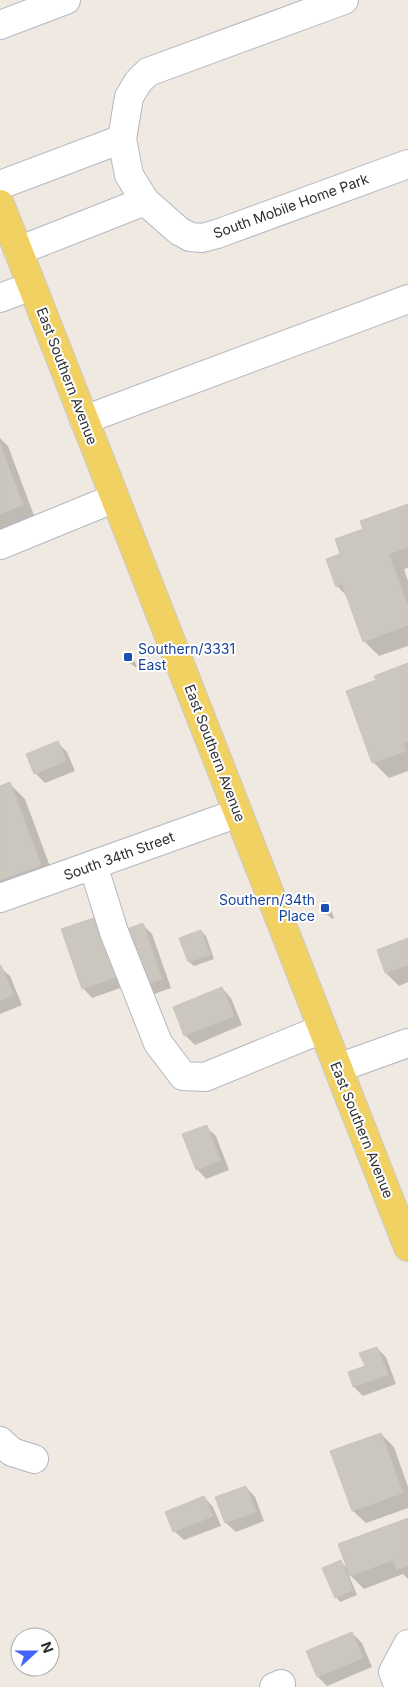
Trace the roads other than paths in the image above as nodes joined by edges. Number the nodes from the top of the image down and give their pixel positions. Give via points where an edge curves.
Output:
1 (66, 0) edge
2 (344, 0) edge
3 (0, 25) edge
4 (122, 139) junction
5 (408, 164) edge
6 (0, 185) edge
7 (145, 201) junction
8 (0, 204) edge
9 (18, 251) junction
10 (32, 286) junction
11 (0, 298) edge
12 (408, 299) edge
13 (84, 420) junction
14 (114, 498) junction
15 (0, 545) edge
16 (238, 814) junction
17 (93, 865) junction
18 (0, 898) edge
19 (322, 1029) junction
20 (408, 1043) edge
21 (338, 1068) junction
22 (408, 1247) edge
23 (0, 1441) edge
24 (34, 1459) dead end
25 (408, 1644) edge
26 (399, 1687) edge

1 - 3 street
2 - 4 street, South Mobile Home Park via 148,72 129,97
4 - 6 street
4 - 7 street, South Mobile Home Park via 129,175
5 - 7 street, South Mobile Home Park via 202,238 180,231
7 - 9 street
8 - 9 main road, East Southern Avenue
9 - 10 main road, East Southern Avenue
10 - 11 street
10 - 13 main road, East Southern Avenue
12 - 13 street
13 - 14 main road, East Southern Avenue
14 - 15 street
14 - 16 main road, East Southern Avenue
16 - 17 street, South 34th Street
16 - 19 main road, East Southern Avenue
17 - 18 street, South 34th Street
17 - 19 street via 114,932 158,1043 183,1076 205,1077
19 - 21 main road, East Southern Avenue
20 - 21 street
21 - 22 main road, East Southern Avenue
23 - 24 street via 12,1452
25 - 26 street via 393,1672

